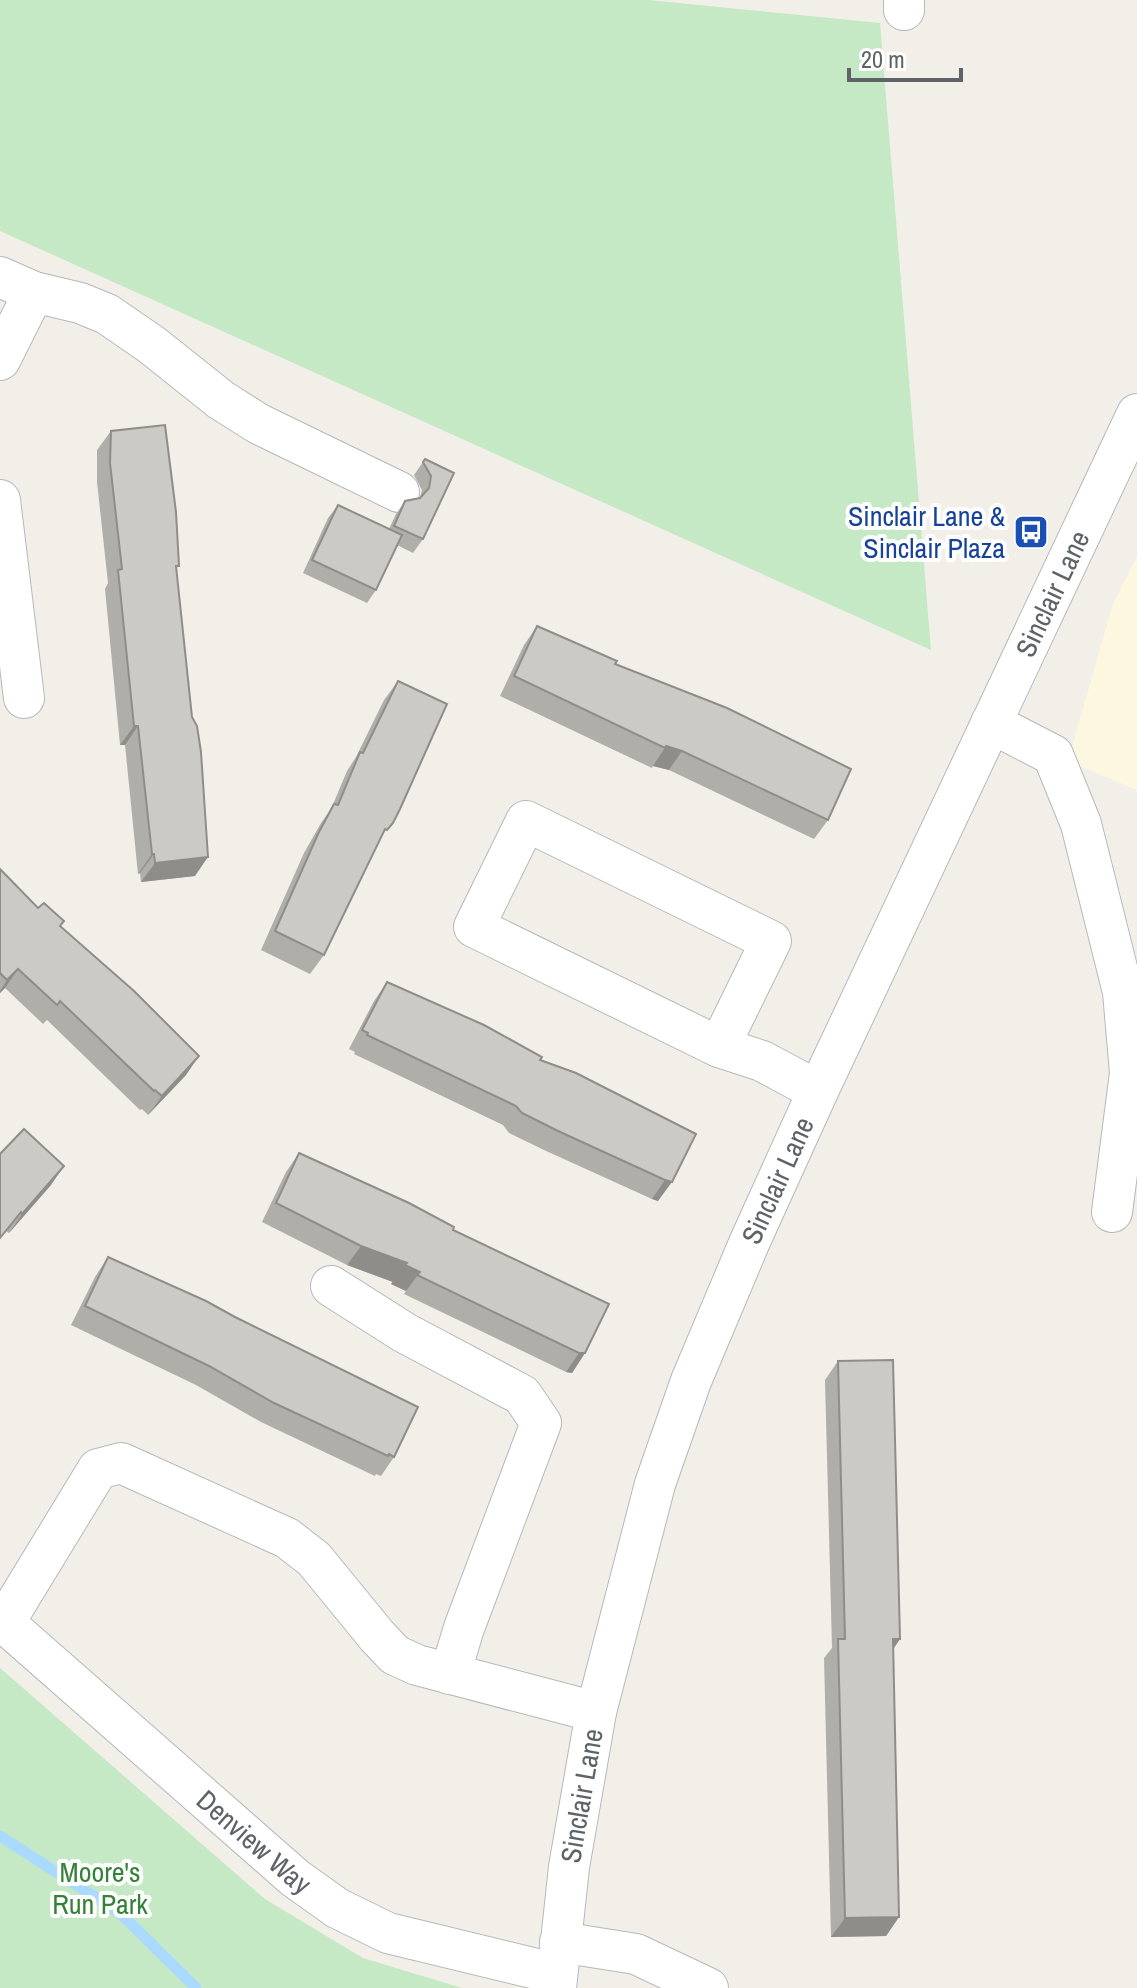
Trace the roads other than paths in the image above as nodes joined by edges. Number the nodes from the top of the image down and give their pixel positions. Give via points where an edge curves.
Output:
1 (17, 285) edge
2 (0, 360) edge
3 (1136, 414) edge
4 (399, 492) dead end
5 (0, 500) edge
6 (24, 698) dead end
7 (991, 723) junction
8 (719, 1047) junction
9 (818, 1091) junction
10 (1112, 1212) dead end
11 (331, 1286) dead end
12 (2, 1621) edge
13 (450, 1674) junction
14 (596, 1712) junction
15 (558, 1968) edge
16 (708, 1988) edge

1 - 2 street
1 - 4 street via 107,314 259,424
3 - 7 street, Sinclair Lane
5 - 6 street
7 - 9 street, Sinclair Lane
7 - 10 street via 1053,755 1081,824 1123,992 1130,1073
8 - 8 street via 771,941 526,821 474,927
8 - 9 street via 762,1061
9 - 14 street, Sinclair Lane via 691,1381 655,1484
11 - 13 street via 405,1333 522,1395 541,1423
12 - 13 street via 98,1469 121,1463 287,1538 314,1559 395,1655
12 - 15 street, Denview Way via 284,1868 337,1908 388,1933
13 - 14 street
14 - 15 street, Sinclair Lane
15 - 16 street, Denview Way via 636,1954

